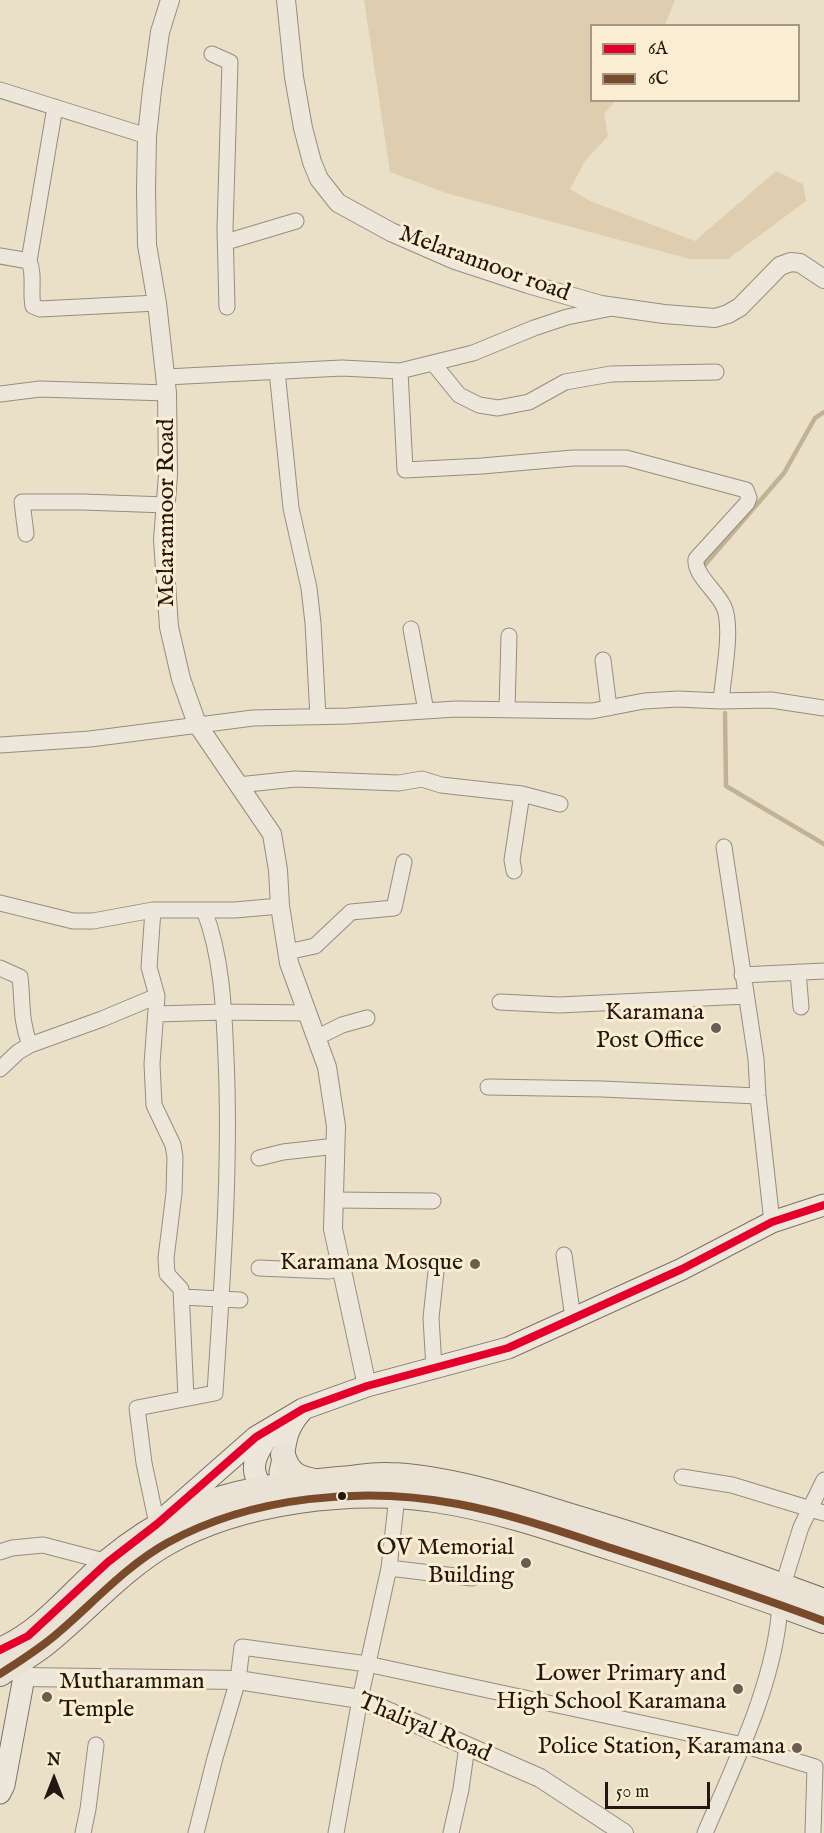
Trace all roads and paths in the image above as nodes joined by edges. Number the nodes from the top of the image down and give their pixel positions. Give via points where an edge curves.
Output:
1 (170, 0) edge
2 (286, 0) edge
3 (212, 54) dead end
4 (0, 90) edge
5 (55, 107) junction
6 (147, 136) junction
7 (296, 221) dead end
8 (226, 242) junction
9 (0, 256) edge
10 (29, 261) junction
11 (824, 279) edge
12 (157, 303) junction
13 (227, 307) dead end
14 (614, 308) junction
15 (433, 363) junction
16 (277, 371) junction
17 (400, 371) junction
18 (716, 372) dead end
19 (167, 385) junction
20 (0, 394) edge
21 (166, 505) junction
22 (26, 534) dead end
23 (411, 629) dead end
24 (508, 636) dead end
25 (603, 660) dead end
26 (721, 701) junction
27 (609, 708) junction
28 (824, 708) edge
29 (507, 709) junction
30 (426, 711) junction
31 (318, 717) junction
32 (197, 724) junction
33 (0, 745) edge
34 (238, 785) junction
35 (522, 794) junction
36 (560, 804) dead end
37 (724, 847) dead end
38 (404, 862) dead end
39 (514, 871) dead end
40 (0, 903) edge
41 (280, 906) junction
42 (153, 910) junction
43 (204, 910) junction
44 (287, 952) junction
45 (0, 968) edge
46 (824, 971) edge
47 (798, 972) junction
48 (742, 975) junction
49 (157, 996) junction
50 (746, 996) junction
51 (500, 1002) dead end
52 (801, 1007) dead end
53 (224, 1012) junction
54 (308, 1013) junction
55 (157, 1014) junction
56 (367, 1018) dead end
57 (318, 1036) junction
58 (30, 1045) junction
59 (0, 1069) edge
60 (489, 1087) dead end
61 (758, 1096) junction
62 (336, 1146) junction
63 (259, 1158) dead end
64 (334, 1200) junction
65 (433, 1202) dead end
66 (824, 1205) edge
67 (772, 1222) junction
68 (564, 1255) dead end
69 (342, 1267) junction
70 (259, 1268) dead end
71 (436, 1271) dead end
72 (182, 1297) junction
73 (220, 1298) junction
74 (240, 1300) dead end
75 (573, 1318) junction
76 (434, 1368) junction
77 (367, 1386) junction
78 (186, 1398) junction
79 (303, 1409) junction
80 (283, 1420) junction
81 (283, 1455) junction
82 (682, 1476) dead end
83 (824, 1480) edge
84 (318, 1481) junction
85 (397, 1496) junction
86 (267, 1498) junction
87 (817, 1511) edge
88 (151, 1529) junction
89 (0, 1552) edge
90 (108, 1562) junction
91 (389, 1568) junction
92 (472, 1578) dead end
93 (781, 1595) junction
94 (824, 1601) edge
95 (824, 1621) edge
96 (12, 1661) edge
97 (367, 1664) junction
98 (238, 1680) junction
99 (360, 1699) junction
100 (742, 1744) junction
101 (96, 1745) dead end
102 (467, 1746) junction
103 (0, 1793) edge
104 (83, 1833) edge
105 (196, 1833) edge
106 (336, 1833) edge
107 (451, 1833) edge
108 (624, 1833) edge
109 (705, 1833) edge
110 (813, 1833) edge

1 - 6 street, Melarannoor Road via 160,32
2 - 14 street, Melarannoor road via 303,128 319,179 338,203 455,260
3 - 8 street via 230,62
4 - 5 street
5 - 6 street
5 - 10 street
6 - 12 street, Melarannoor Road via 147,244
7 - 8 street
8 - 13 street
9 - 10 street
10 - 12 street via 33,306 39,309
11 - 14 street, Melarannoor road via 800,263 790,262 780,266 740,307 715,318
12 - 19 street, Melarannoor Road
14 - 15 street via 567,317 473,353
15 - 17 street
15 - 18 street via 459,395 479,405 498,408 529,402 565,382 611,374
16 - 17 street
16 - 19 street
16 - 31 street via 291,508 309,588
17 - 26 street via 405,470 626,458 746,490 747,503 696,559 695,566 724,606 727,618
19 - 20 street
19 - 21 street, Melarannoor Road
21 - 22 street via 22,502
21 - 32 street, Melarannoor Road via 163,540 169,627
23 - 30 street
24 - 29 street
25 - 27 street
26 - 27 street via 644,701
26 - 28 street via 771,700
27 - 29 street
29 - 30 street
30 - 31 street
31 - 32 street
32 - 33 street via 90,739
32 - 34 street, Melarannoor Road
34 - 35 street via 294,778 399,783 422,779 441,785
34 - 41 street, Melarannoor Road via 272,834
35 - 36 street
35 - 39 street via 512,860
37 - 48 street
38 - 44 street via 394,908 351,912 315,946
40 - 42 street via 73,921
41 - 43 street
41 - 44 street, Melarannoor Road
42 - 43 street
42 - 49 street via 148,967
43 - 53 street via 213,932
44 - 54 street, Melarannoor Road
45 - 58 street via 20,977 21,1012
46 - 47 street
47 - 48 street
47 - 52 street
48 - 50 street
49 - 55 street
49 - 58 street
50 - 51 street via 559,1005
50 - 61 street
53 - 54 street
53 - 55 street
53 - 73 street via 228,1107
54 - 57 street, Melarannoor Road
55 - 72 street via 152,1064 154,1105 175,1157 167,1274 181,1289
56 - 57 street
57 - 62 street, Melarannoor Road via 327,1067
58 - 59 street
60 - 61 street
61 - 67 street
62 - 63 street
62 - 64 street, Melarannoor Road
64 - 65 street
64 - 69 street, Melarannoor Road via 333,1229
66 - 67 main road
67 - 75 main road via 682,1269
68 - 75 street
69 - 70 street via 329,1271
69 - 77 street, Melarannoor Road
71 - 76 street via 430,1318
72 - 73 street
72 - 78 street
73 - 74 street
73 - 78 street via 215,1393
75 - 76 main road via 508,1348
76 - 77 main road
77 - 79 main road
78 - 88 street via 137,1407
79 - 80 main road
79 - 81 main road via 290,1425
80 - 86 main road via 256,1456 254,1476
80 - 88 main road via 256,1437
81 - 84 main road via 291,1472 302,1479
81 - 86 main road via 279,1476
82 - 87 street via 732,1485
83 - 87 street
84 - 86 main road
84 - 93 main road via 388,1475 439,1481 524,1501 620,1530
85 - 86 main road
85 - 91 street
85 - 93 main road via 438,1500 521,1519 723,1583
86 - 88 main road via 214,1499
86 - 96 main road via 166,1544 46,1644
87 - 93 street via 801,1527
88 - 90 main road
89 - 90 street via 44,1545
90 - 96 main road via 28,1636
91 - 92 street
91 - 97 street
93 - 94 main road
93 - 95 main road
93 - 100 street via 773,1658
96 - 98 street, Thaliyal Road
96 - 103 main road via 4,1785
97 - 98 street via 242,1647
97 - 99 street
97 - 100 street
98 - 99 street, Thaliyal Road
98 - 105 street
99 - 102 street, Thaliyal Road
99 - 106 street
100 - 109 street
100 - 110 street via 814,1767
101 - 104 street
102 - 107 street
102 - 108 street, Thaliyal Road via 540,1778

